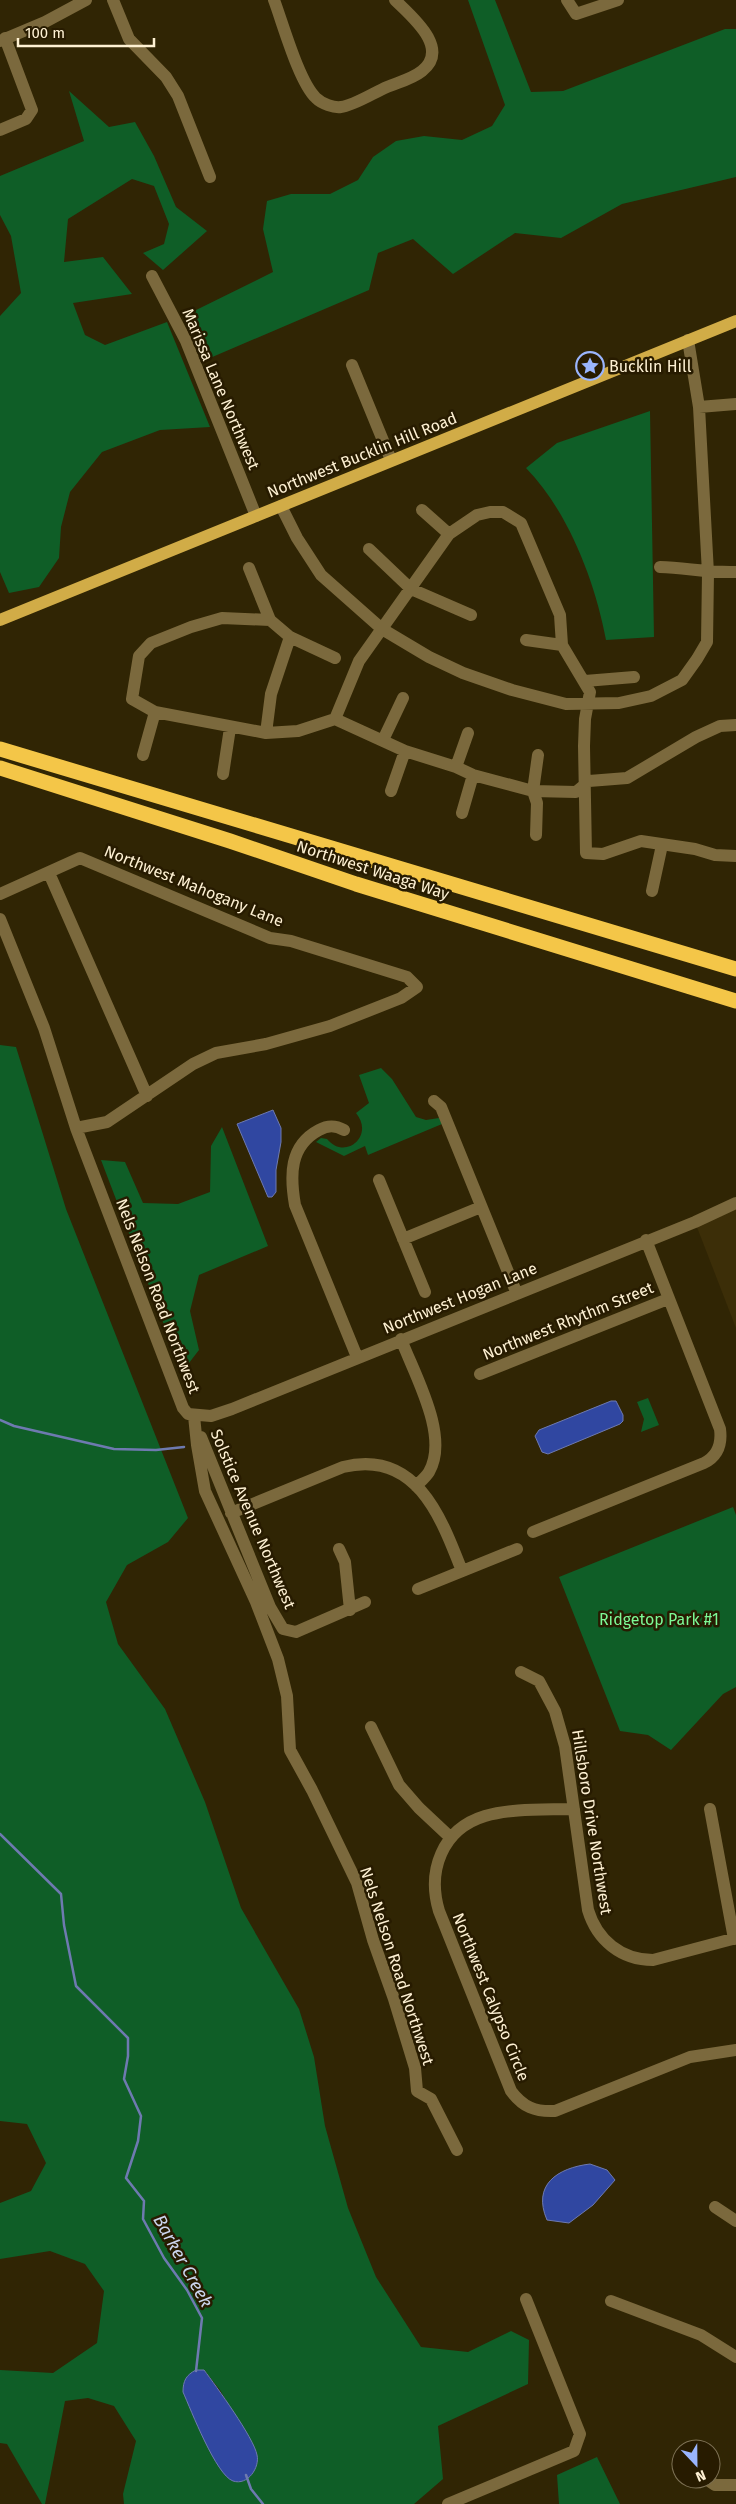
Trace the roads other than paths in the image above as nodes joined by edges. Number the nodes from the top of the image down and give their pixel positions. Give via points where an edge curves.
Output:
1 (86, 0) edge
2 (113, 0) edge
3 (274, 0) edge
4 (394, 0) edge
5 (567, 0) edge
6 (618, 0) edge
7 (3, 40) edge
8 (0, 130) edge
9 (210, 177) dead end
10 (152, 276) dead end
11 (736, 321) edge
12 (688, 340) junction
13 (352, 365) dead end
14 (736, 404) edge
15 (699, 407) junction
16 (391, 460) junction
17 (281, 506) junction
18 (422, 510) dead end
19 (256, 516) junction
20 (449, 534) junction
21 (369, 549) dead end
22 (660, 567) dead end
23 (249, 568) dead end
24 (736, 572) edge
25 (708, 573) junction
26 (411, 589) junction
27 (472, 615) dead end
28 (0, 620) edge
29 (270, 620) junction
30 (382, 629) junction
31 (290, 637) junction
32 (526, 640) dead end
33 (562, 645) junction
34 (335, 658) dead end
35 (634, 677) dead end
36 (585, 680) junction
37 (403, 698) dead end
38 (589, 705) junction
39 (155, 712) junction
40 (335, 719) junction
41 (736, 725) edge
42 (230, 728) junction
43 (266, 733) junction
44 (468, 733) dead end
45 (383, 740) junction
46 (0, 749) edge
47 (405, 751) junction
48 (143, 755) dead end
49 (538, 755) dead end
50 (456, 767) junction
51 (0, 768) edge
52 (223, 774) dead end
53 (473, 775) junction
54 (0, 777) edge
55 (584, 787) junction
56 (63, 790) junction
57 (390, 791) dead end
58 (534, 791) junction
59 (462, 813) dead end
60 (536, 835) dead end
61 (662, 845) junction
62 (736, 856) edge
63 (49, 874) junction
64 (652, 891) dead end
65 (0, 894) edge
66 (0, 922) edge
67 (736, 968) edge
68 (736, 1001) edge
69 (147, 1096) junction
70 (434, 1101) dead end
71 (76, 1128) junction
72 (344, 1130) dead end
73 (379, 1180) dead end
74 (736, 1203) edge
75 (481, 1207) junction
76 (403, 1239) junction
77 (646, 1240) junction
78 (425, 1292) dead end
79 (517, 1294) junction
80 (668, 1299) junction
81 (401, 1339) junction
82 (358, 1357) junction
83 (480, 1374) dead end
84 (195, 1419) junction
85 (416, 1486) junction
86 (231, 1513) junction
87 (533, 1532) dead end
88 (339, 1549) dead end
89 (517, 1549) dead end
90 (462, 1571) junction
91 (418, 1589) dead end
92 (365, 1602) dead end
93 (350, 1610) junction
94 (521, 1672) dead end
95 (371, 1727) dead end
96 (574, 1809) junction
97 (710, 1809) dead end
98 (451, 1838) junction
99 (735, 1939) edge
100 (736, 2050) edge
101 (457, 2150) dead end
102 (715, 2206) dead end
103 (736, 2221) edge
104 (526, 2299) dead end
105 (611, 2301) dead end
106 (736, 2357) edge
107 (721, 2485) edge
108 (736, 2485) edge
109 (448, 2504) edge

1 - 7 street
2 - 9 street via 130,40 166,77 178,96
3 - 4 street via 306,82 317,99 342,107 412,78 424,70 431,58 430,42 424,28
5 - 6 street via 576,14
7 - 8 street via 32,110 26,119
10 - 19 street, Marissa Lane Northwest via 186,341
11 - 12 main road, Northwest Bucklin Hill Road
12 - 15 street
12 - 16 main road, Northwest Bucklin Hill Road
13 - 16 street
14 - 15 street
15 - 25 street
16 - 17 main road, Northwest Bucklin Hill Road
17 - 19 main road, Northwest Bucklin Hill Road
17 - 30 street via 321,575
18 - 20 street
19 - 28 main road, Northwest Bucklin Hill Road
20 - 26 street
20 - 33 street via 477,515 490,512 504,512 521,523 560,615
21 - 26 street
22 - 25 street via 690,568
23 - 29 street
24 - 25 street
25 - 38 street via 707,642 682,680 651,696
26 - 27 street
26 - 30 street
29 - 31 street
29 - 39 street via 222,618 151,643 139,656 132,700
30 - 38 street via 463,673 566,704
30 - 40 street via 359,660
31 - 34 street
31 - 43 street via 271,694
32 - 33 street
33 - 36 street
35 - 36 street
36 - 38 street via 590,692
37 - 45 street
38 - 55 street via 585,720
39 - 42 street
39 - 48 street
40 - 43 street via 298,731
40 - 45 street
41 - 55 street via 720,726 696,737 627,778 590,781
42 - 43 street
42 - 52 street
44 - 50 street
45 - 47 street
46 - 67 highway, Northwest Waaga Way
47 - 50 street
47 - 57 street
49 - 58 street
50 - 53 street
51 - 56 highway, Northwest Waaga Way
53 - 58 street
53 - 59 street
54 - 56 highway
55 - 58 street via 576,792
55 - 61 street via 586,853 603,854 641,840
56 - 68 highway, Northwest Waaga Way
58 - 60 street
61 - 62 street
61 - 64 street
63 - 65 street
63 - 69 street
63 - 69 street, Northwest Mahogany Lane via 80,858 270,938 292,941 407,977 417,987 401,998 330,1026 266,1044 216,1053 193,1064
66 - 71 street, Nels Nelson Road Northwest via 44,1028
69 - 71 street via 107,1122
70 - 75 street via 441,1108
71 - 84 street, Nels Nelson Road Northwest via 183,1408
72 - 82 street via 325,1127 302,1141 294,1163 292,1186 296,1205
73 - 76 street
74 - 77 street, Northwest Hogan Lane
75 - 76 street
75 - 79 street
76 - 78 street
77 - 79 street, Northwest Hogan Lane
77 - 80 street
79 - 81 street, Northwest Hogan Lane
80 - 83 street, Northwest Rhythm Street
80 - 87 street via 720,1429 722,1440 718,1450 712,1459 704,1463
81 - 82 street, Northwest Hogan Lane
81 - 85 street via 436,1434 434,1460
82 - 84 street, Northwest Hogan Lane via 232,1409
84 - 86 street, Solstice Avenue Northwest
84 - 101 street, Nels Nelson Road Northwest via 204,1491 256,1602 278,1659 287,1696 290,1750 357,1883 412,2059 417,2090 431,2099
85 - 86 street via 388,1468 357,1464
85 - 90 street via 442,1519
86 - 93 street, Solstice Avenue Northwest via 270,1607 283,1629 296,1632
88 - 93 street via 346,1562
89 - 90 street
90 - 91 street
92 - 93 street, Solstice Avenue Northwest
94 - 96 street, Hillsboro Drive Northwest via 539,1681 557,1718 565,1746
95 - 98 street via 399,1785
96 - 98 street, Northwest Calypso Circle via 486,1815 470,1822
96 - 99 street, Hillsboro Drive Northwest via 588,1910 599,1935 612,1947 629,1956 653,1960
97 - 99 street
98 - 100 street, Northwest Calypso Circle via 436,1867 434,1896 511,2091 525,2106 555,2111 690,2056
102 - 103 street
104 - 109 street via 580,2434 577,2448
105 - 106 street via 702,2335
107 - 108 street

